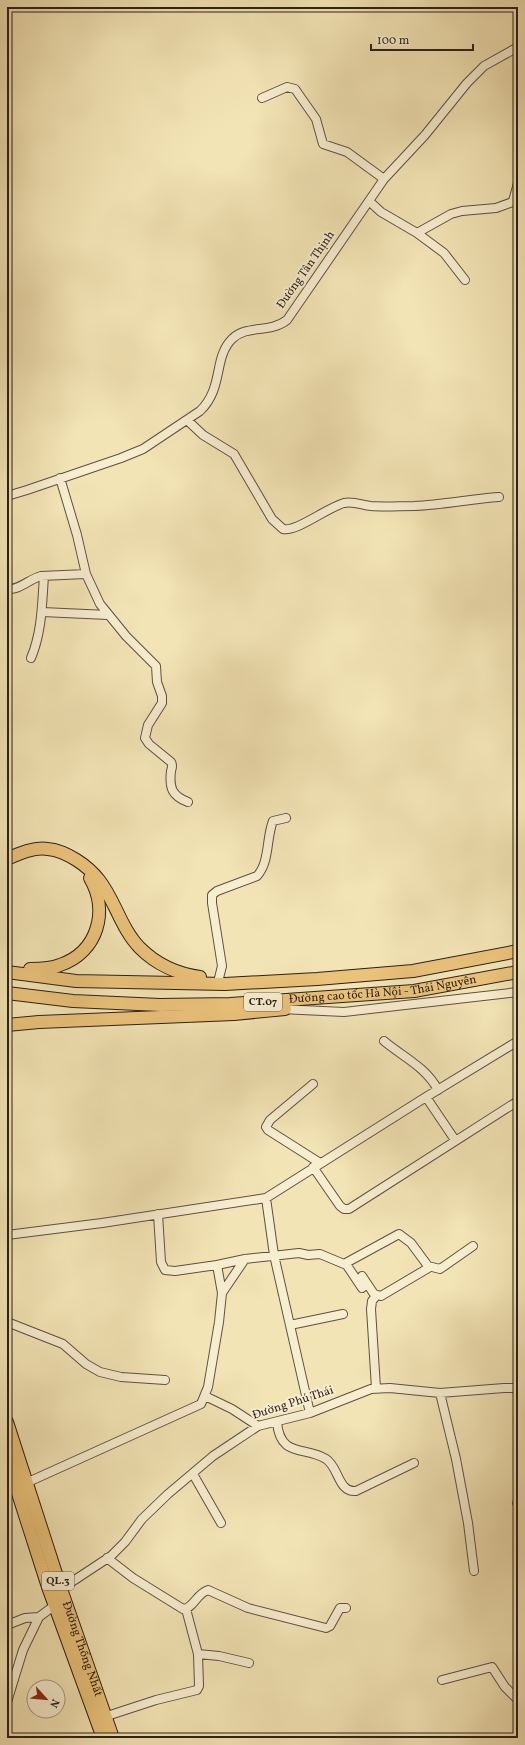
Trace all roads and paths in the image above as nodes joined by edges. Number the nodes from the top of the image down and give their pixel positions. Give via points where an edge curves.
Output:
1 (518, 48) edge
2 (262, 98) dead end
3 (384, 179) junction
4 (518, 183) edge
5 (369, 201) junction
6 (515, 201) edge
7 (417, 233) junction
8 (465, 280) dead end
9 (187, 420) junction
10 (60, 478) junction
11 (7, 496) edge
12 (499, 497) dead end
13 (86, 574) junction
14 (44, 576) junction
15 (7, 588) edge
16 (42, 612) junction
17 (108, 615) junction
18 (31, 658) dead end
19 (188, 802) dead end
20 (286, 818) dead end
21 (7, 859) edge
22 (83, 865) junction
23 (518, 951) edge
24 (7, 966) edge
25 (7, 972) edge
26 (518, 972) edge
27 (219, 978) junction
28 (317, 979) junction
29 (414, 991) junction
30 (518, 992) edge
31 (7, 993) edge
32 (278, 1009) junction
33 (7, 1025) edge
34 (384, 1041) dead end
35 (518, 1041) edge
36 (313, 1084) dead end
37 (438, 1090) junction
38 (426, 1097) junction
39 (518, 1100) edge
40 (455, 1140) junction
41 (316, 1165) junction
42 (266, 1198) junction
43 (158, 1214) junction
44 (7, 1235) edge
45 (473, 1246) dead end
46 (274, 1255) junction
47 (245, 1259) junction
48 (346, 1264) junction
49 (217, 1265) junction
50 (430, 1267) junction
51 (362, 1276) dead end
52 (362, 1288) dead end
53 (222, 1293) junction
54 (377, 1295) junction
55 (343, 1314) dead end
56 (7, 1322) edge
57 (290, 1325) junction
58 (165, 1380) dead end
59 (376, 1388) junction
60 (518, 1388) edge
61 (440, 1393) junction
62 (205, 1396) junction
63 (310, 1413) junction
64 (7, 1422) edge
65 (276, 1422) junction
66 (258, 1426) junction
67 (7, 1459) edge
68 (414, 1463) dead end
69 (193, 1474) junction
70 (16, 1486) edge
71 (221, 1523) dead end
72 (107, 1558) junction
73 (474, 1571) dead end
74 (55, 1596) junction
75 (346, 1608) dead end
76 (186, 1610) junction
77 (39, 1617) junction
78 (7, 1625) edge
79 (198, 1654) junction
80 (249, 1663) dead end
81 (442, 1680) dead end
82 (518, 1700) edge
83 (7, 1702) edge
84 (104, 1717) junction
85 (103, 1738) edge
86 (113, 1738) edge

1 - 3 street, Đường Tân Thịnh via 484,66
2 - 3 street via 286,87 295,89 316,119 323,144 347,152
3 - 5 street, Đường Tân Thịnh
4 - 6 street
5 - 7 street
5 - 9 street, Đường Tân Thịnh via 287,320 272,328 244,331 231,340 222,356 213,394 206,406
6 - 7 street via 496,208 451,214
7 - 8 street via 444,253
9 - 10 street, Đường Tân Thịnh via 143,449
9 - 12 street via 203,435 234,454 272,519 283,529 293,529 320,513 345,503 376,506 440,505
10 - 11 street, Đường Tân Thịnh
10 - 13 street
13 - 14 street
13 - 17 street
14 - 15 street via 33,578 16,589
14 - 16 street
16 - 17 street
16 - 18 street
17 - 19 street via 156,666 162,703 148,725 145,738 171,762 174,793
20 - 27 street via 273,821 264,862 257,876 212,895 222,966
21 - 22 highway via 25,851 48,849 67,855
22 - 24 highway via 94,885 100,913 98,928 90,943 61,965 42,969
22 - 27 highway via 100,881 125,928 140,948 165,966 187,976
23 - 28 highway, Đường cao tốc Hà Nội - Thái Nguyên / CT.07 via 413,971
25 - 28 highway, Đường cao tốc Hà Nội - Thái Nguyên / CT.07 via 84,981 225,984
26 - 29 highway, Đường cao tốc Hà Nội - Thái Nguyên / CT.07
27 - 28 highway via 281,975
29 - 31 highway, Đường cao tốc Hà Nội - Thái Nguyên / CT.07 via 237,1004 160,1005 73,1001
29 - 32 highway
30 - 32 street via 344,1012
32 - 33 highway via 234,1014
34 - 37 street via 430,1076
35 - 37 street
36 - 41 street via 270,1120 266,1127
37 - 38 street
38 - 40 street
38 - 41 street
39 - 40 street
40 - 41 street via 348,1209 340,1206
41 - 42 street
42 - 43 street
42 - 46 street
43 - 44 street
43 - 49 street via 161,1262 165,1270 176,1271
45 - 50 street via 441,1268
46 - 47 street
46 - 48 street via 318,1254 340,1264
46 - 57 street
47 - 49 street
47 - 53 street
48 - 50 street via 399,1234 409,1241
48 - 52 street
49 - 53 street
50 - 54 street via 384,1295
51 - 54 street
53 - 62 street
54 - 59 street via 372,1301 371,1309
55 - 57 street
56 - 58 street via 63,1344 92,1369 100,1372 121,1377
57 - 63 street
59 - 61 street, Đường Phú Thái
59 - 63 street, Đường Phú Thái
60 - 61 street, Đường Phú Thái
61 - 73 street via 456,1459
62 - 66 street via 232,1408
62 - 70 street via 201,1404
63 - 65 street, Đường Phú Thái
64 - 70 highway, Đường Thống Nhất / QL.3
65 - 66 street, Đường Phú Thái
65 - 68 street via 278,1431 291,1448 326,1459 344,1487 352,1491
66 - 69 street, Đường Phú Thái via 213,1456
67 - 70 highway, Đường Thống Nhất / QL.3
69 - 71 street
69 - 72 street, Đường Phú Thái via 142,1519 125,1542
70 - 74 highway, Đường Thống Nhất / QL.3
72 - 74 street, Đường Phú Thái
72 - 76 street via 143,1585
74 - 77 street, Đường Phú Thái
74 - 84 highway, Đường Thống Nhất / QL.3
74 - 85 highway, Đường Thống Nhất / QL.3
75 - 76 street via 340,1608 330,1626 326,1628 248,1608 208,1590
76 - 79 street
77 - 78 street via 25,1618
77 - 83 street via 24,1650
79 - 80 street
79 - 84 street via 197,1690
81 - 82 street via 492,1667 505,1687
84 - 86 highway, Đường Thống Nhất / QL.3

